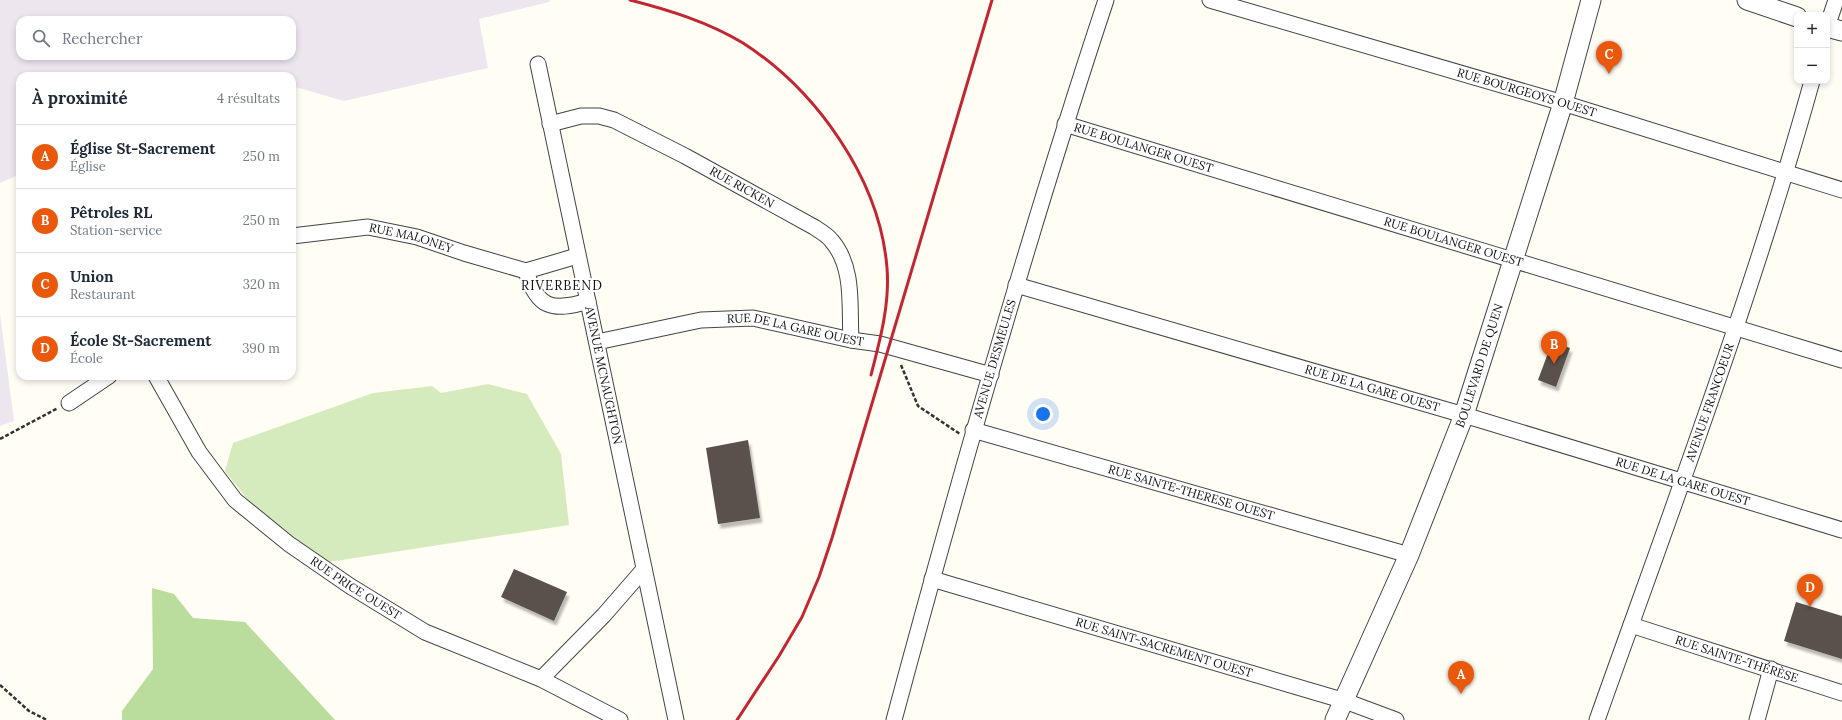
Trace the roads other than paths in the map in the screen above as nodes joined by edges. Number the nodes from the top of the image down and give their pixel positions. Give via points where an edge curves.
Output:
1 (1106, 0) edge
2 (1210, 0) edge
3 (1591, 0) edge
4 (1747, 0) edge
5 (1836, 0) edge
6 (1794, 16) edge
7 (1830, 18) edge
8 (1830, 28) edge
9 (1842, 31) edge
10 (538, 64) dead end
11 (1811, 84) edge
12 (1563, 104) junction
13 (550, 124) junction
14 (1065, 124) junction
15 (1786, 173) junction
16 (1842, 190) edge
17 (296, 236) edge
18 (577, 256) junction
19 (1514, 260) junction
20 (526, 271) junction
21 (1016, 285) junction
22 (588, 301) junction
23 (1734, 327) junction
24 (851, 340) junction
25 (597, 342) junction
26 (1842, 360) edge
27 (991, 375) junction
28 (103, 380) edge
29 (158, 380) edge
30 (69, 403) road end
31 (1464, 415) junction
32 (971, 435) junction
33 (1682, 481) junction
34 (1842, 530) edge
35 (1409, 555) junction
36 (644, 569) junction
37 (932, 579) junction
38 (1631, 625) junction
39 (1771, 669) junction
40 (541, 679) junction
41 (1842, 693) edge
42 (1345, 701) junction
43 (620, 720) edge
44 (676, 720) edge
45 (894, 720) edge
46 (1335, 720) edge
47 (1396, 720) edge
48 (1597, 720) edge
49 (1757, 720) edge

1 - 14 street, AVENUE DESMEULES
2 - 12 street, RUE BOURGEOYS OUEST
3 - 12 street, BOULEVARD DE QUEN
4 - 6 street
5 - 7 street
8 - 9 street
10 - 13 street, AVENUE MCNAUGHTON
11 - 15 street, AVENUE FRANCOEUR
12 - 15 street, RUE BOURGEOYS OUEST
12 - 19 street, BOULEVARD DE QUEN
13 - 18 street, AVENUE MCNAUGHTON
13 - 24 street, RUE RICKEN via 581,116 599,116 614,120 685,156 814,227 831,239 843,257 848,274
14 - 19 street, RUE BOULANGER OUEST
14 - 21 street, AVENUE DESMEULES
15 - 16 street, RUE BOURGEOYS OUEST
15 - 23 street, AVENUE FRANCOEUR
17 - 20 street, RUE MALONEY via 368,227 417,237
18 - 20 street
18 - 22 street, AVENUE MCNAUGHTON
19 - 23 street, RUE BOULANGER OUEST
19 - 31 street, BOULEVARD DE QUEN
20 - 22 street via 532,289 542,302 561,306
21 - 27 street, AVENUE DESMEULES
21 - 31 street, RUE DE LA GARE OUEST
22 - 25 street, AVENUE MCNAUGHTON
23 - 26 street, RUE BOULANGER OUEST
23 - 33 street, AVENUE FRANCOEUR
24 - 25 street, RUE DE LA GARE OUEST via 753,318 701,320
24 - 27 street, RUE DE LA GARE OUEST via 895,348
25 - 36 street, AVENUE MCNAUGHTON
27 - 32 street, AVENUE DESMEULES
28 - 30 street
29 - 40 street, RUE PRICE OUEST via 199,452 235,500 289,544 350,586 425,632
31 - 33 street, RUE DE LA GARE OUEST
31 - 35 street, BOULEVARD DE QUEN
32 - 35 street, RUE SAINTE-THERESE OUEST
32 - 37 street, AVENUE DESMEULES
33 - 34 street, RUE DE LA GARE OUEST
33 - 38 street, AVENUE FRANCOEUR
35 - 42 street, BOULEVARD DE QUEN
36 - 40 street via 604,615
36 - 44 street, AVENUE MCNAUGHTON
37 - 42 street, RUE SAINT-SACREMENT OUEST
37 - 45 street, AVENUE DESMEULES
38 - 39 street, RUE SAINTE-THÉRÈSE
38 - 48 street, AVENUE FRANCOEUR
39 - 41 street, RUE SAINTE-THÉRÈSE
39 - 49 street
40 - 43 street, RUE PRICE OUEST
42 - 46 street, BOULEVARD DE QUEN
42 - 47 street, RUE SAINT-SACREMENT OUEST

